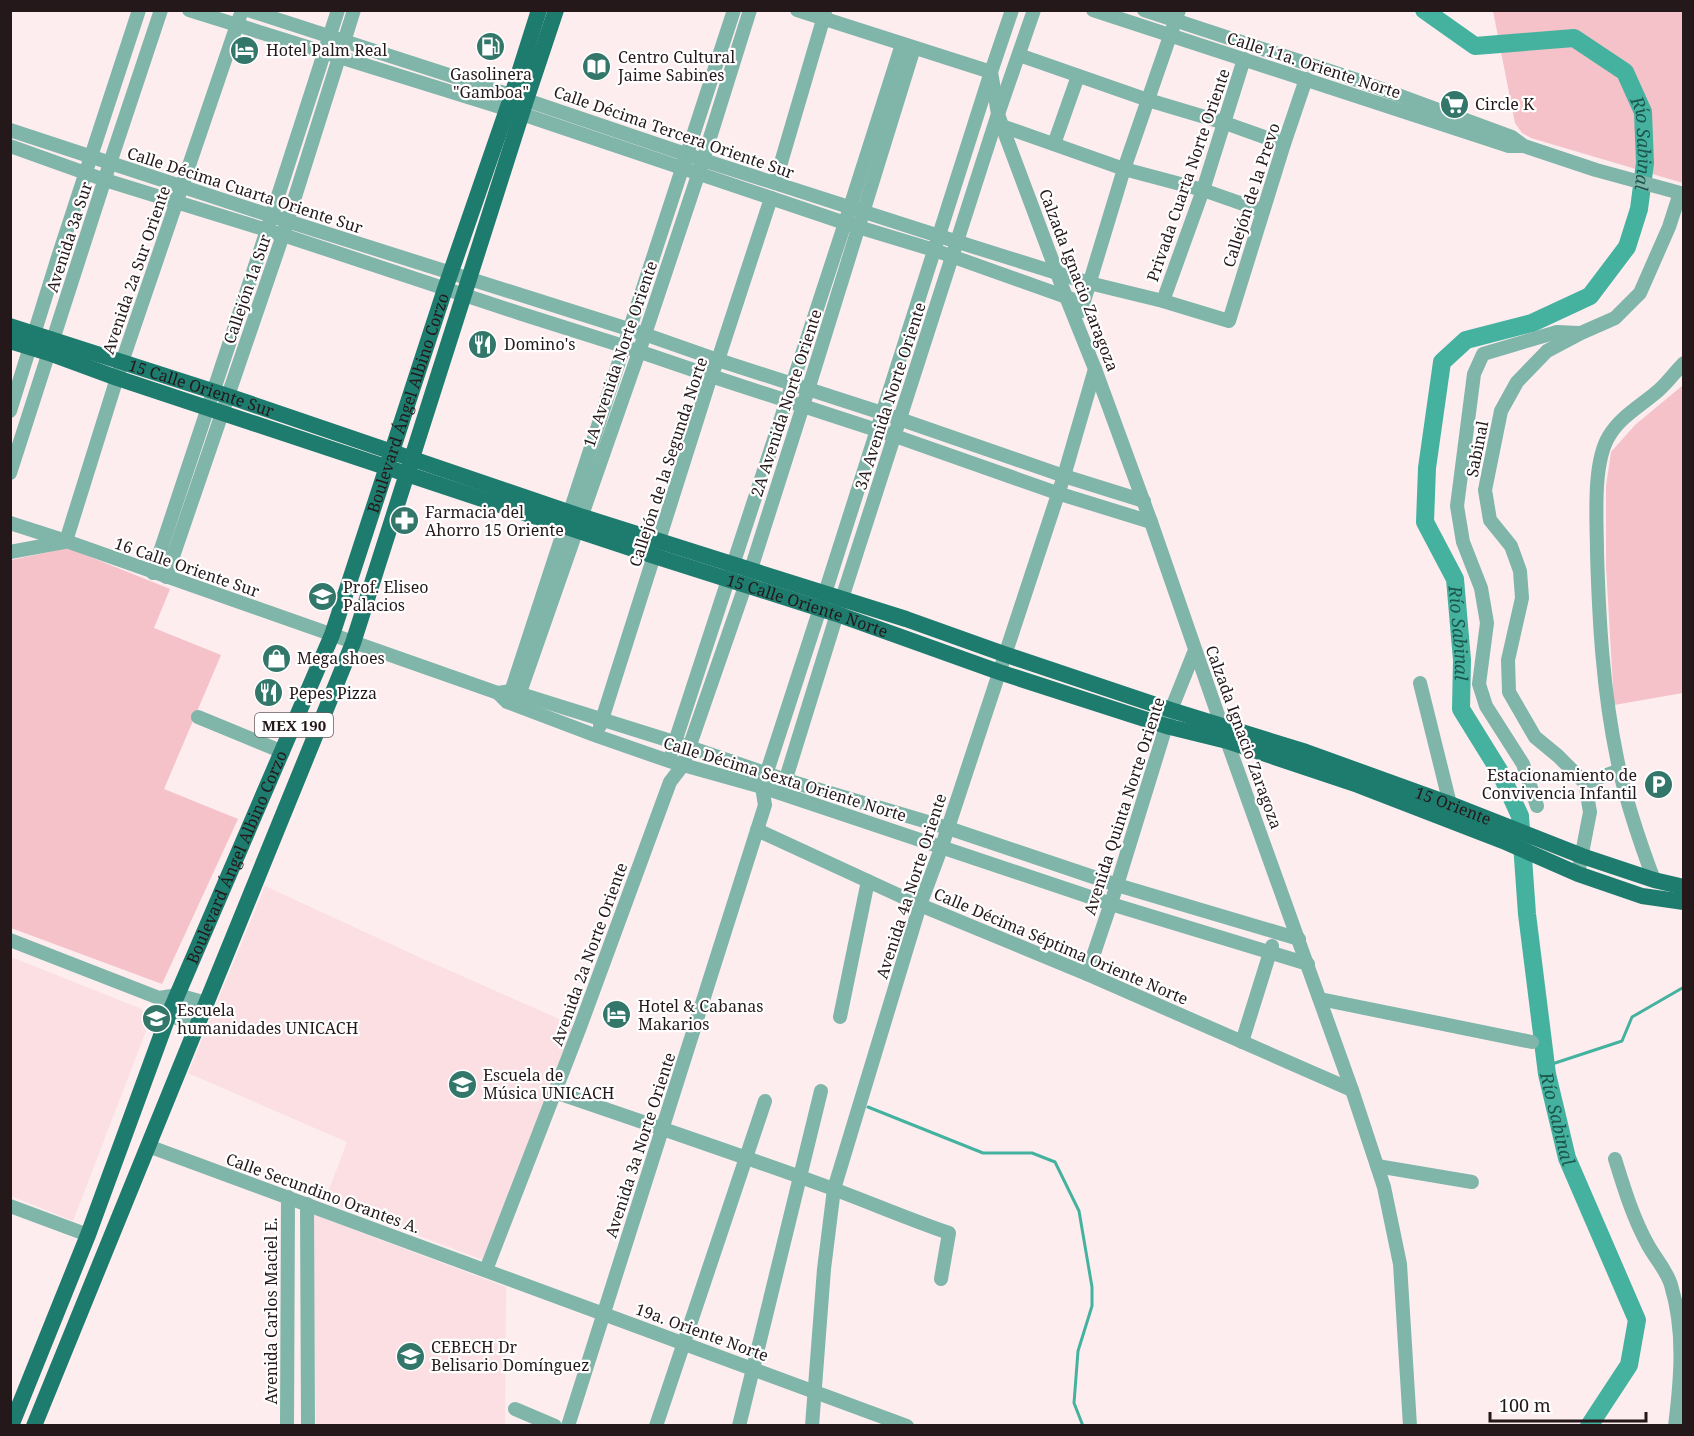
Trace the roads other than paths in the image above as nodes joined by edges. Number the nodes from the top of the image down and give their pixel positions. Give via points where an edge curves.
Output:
1 (139, 10) edge
2 (161, 10) edge
3 (189, 10) edge
4 (242, 10) edge
5 (248, 10) edge
6 (338, 10) edge
7 (354, 10) edge
8 (539, 10) edge
9 (556, 10) edge
10 (734, 10) edge
11 (750, 10) edge
12 (796, 10) edge
13 (1012, 10) edge
14 (1034, 10) edge
15 (1093, 10) edge
16 (1144, 10) edge
17 (825, 15) edge
18 (1178, 16) edge
19 (237, 25) junction
20 (1171, 36) junction
21 (329, 37) junction
22 (344, 42) junction
23 (908, 46) junction
24 (325, 52) junction
25 (1019, 55) junction
26 (340, 57) junction
27 (1244, 59) junction
28 (991, 72) junction
29 (1078, 76) junction
30 (1306, 80) junction
31 (1360, 81) junction
32 (1356, 96) junction
33 (1148, 100) junction
34 (517, 105) junction
35 (1000, 120) junction
36 (1225, 123) junction
37 (10, 130) edge
38 (606, 135) junction
39 (1054, 144) junction
40 (1284, 144) junction
41 (10, 146) edge
42 (1524, 146) junction
43 (688, 154) junction
44 (91, 156) junction
45 (110, 163) junction
46 (701, 167) junction
47 (683, 168) junction
48 (1124, 169) junction
49 (85, 172) junction
50 (105, 180) junction
51 (775, 183) junction
52 (182, 187) junction
53 (1203, 190) junction
54 (1679, 193) edge
55 (771, 198) junction
56 (176, 203) junction
57 (856, 210) junction
58 (1263, 211) junction
59 (271, 216) junction
60 (845, 223) junction
61 (859, 227) junction
62 (285, 228) junction
63 (267, 230) junction
64 (939, 236) junction
65 (957, 242) junction
66 (934, 250) junction
67 (59, 254) junction
68 (952, 257) junction
69 (403, 258) junction
70 (79, 261) junction
71 (398, 273) junction
72 (1058, 273) junction
73 (448, 281) junction
74 (1089, 283) junction
75 (249, 284) junction
76 (466, 287) junction
77 (265, 290) junction
78 (1066, 297) junction
79 (1163, 301) junction
80 (1083, 303) junction
81 (1229, 321) joint
82 (1077, 325) junction
83 (10, 326) edge
84 (629, 329) junction
85 (1581, 333) junction
86 (644, 334) junction
87 (32, 340) junction
88 (10, 341) edge
89 (51, 346) junction
90 (623, 346) junction
91 (639, 352) junction
92 (718, 360) junction
93 (1683, 363) edge
94 (1095, 369) junction
95 (119, 370) junction
96 (711, 376) junction
97 (793, 384) junction
98 (808, 390) junction
99 (221, 394) junction
100 (787, 401) junction
101 (802, 405) junction
102 (11, 408) edge
103 (30, 410) junction
104 (216, 410) junction
105 (882, 413) junction
106 (900, 419) junction
107 (877, 430) junction
108 (895, 436) junction
109 (390, 459) junction
110 (410, 466) junction
111 (10, 473) edge
112 (1064, 476) junction
113 (1057, 493) junction
114 (1144, 501) junction
115 (574, 521) junction
116 (1151, 522) junction
117 (10, 523) edge
118 (66, 541) junction
119 (656, 548) junction
120 (10, 552) edge
121 (731, 572) junction
122 (159, 575) junction
123 (748, 577) junction
124 (831, 603) junction
125 (332, 635) junction
126 (353, 642) junction
127 (1195, 650) junction
128 (1004, 654) junction
129 (999, 672) junction
130 (1420, 683) dead end
131 (511, 697) junction
132 (198, 717) dead end
133 (1168, 718) junction
134 (603, 719) junction
135 (1225, 734) junction
136 (597, 736) junction
137 (674, 742) junction
138 (689, 747) junction
139 (283, 752) junction
140 (669, 761) junction
141 (683, 765) junction
142 (1620, 770) junction
143 (764, 780) junction
144 (786, 780) junction
145 (670, 782) junction
146 (1585, 783) junction
147 (782, 794) junction
148 (1450, 804) junction
149 (765, 805) junction
150 (1537, 806) dead end
151 (1454, 823) junction
152 (948, 828) junction
153 (758, 830) junction
154 (1505, 834) junction
155 (942, 846) junction
156 (1559, 856) junction
157 (1582, 856) junction
158 (1578, 874) junction
159 (1654, 880) junction
160 (868, 881) junction
161 (1117, 885) junction
162 (1683, 887) edge
163 (1683, 902) edge
164 (920, 904) junction
165 (1111, 904) junction
166 (1276, 933) junction
167 (1299, 939) junction
168 (10, 940) edge
169 (1269, 953) junction
170 (1308, 964) junction
171 (1087, 974) junction
172 (178, 995) junction
173 (159, 999) junction
174 (1320, 999) junction
175 (206, 1003) junction
176 (169, 1014) junction
177 (840, 1017) dead end
178 (196, 1026) junction
179 (1242, 1042) junction
180 (1532, 1042) dead end
181 (1352, 1090) junction
182 (821, 1091) dead end
183 (555, 1092) junction
184 (765, 1101) dead end
185 (662, 1129) junction
186 (148, 1146) junction
187 (746, 1159) junction
188 (1615, 1160) dead end
189 (1377, 1166) junction
190 (799, 1177) junction
191 (1472, 1182) dead end
192 (834, 1189) junction
193 (288, 1197) junction
194 (307, 1204) junction
195 (10, 1206) edge
196 (88, 1234) junction
197 (486, 1270) junction
198 (941, 1280) dead end
199 (604, 1313) junction
200 (288, 1342) junction
201 (308, 1342) junction
202 (684, 1343) junction
203 (753, 1369) junction
204 (816, 1392) junction
205 (515, 1409) dead end
206 (887, 1422) edge
207 (38, 1424) edge
208 (11, 1425) edge
209 (287, 1425) edge
210 (308, 1425) edge
211 (555, 1425) edge
212 (568, 1425) edge
213 (656, 1425) edge
214 (739, 1425) edge
215 (812, 1425) edge
216 (907, 1425) edge
217 (1410, 1425) edge
218 (1675, 1425) edge

1 - 44 street, Avenida 3a Sur
2 - 45 street, Avenida 3a Sur
3 - 19 street
4 - 19 street, Avenida 2a Sur Oriente
5 - 21 street, Calle Décima Tercera Oriente Sur
6 - 21 street, Callejón 1a Sur
7 - 22 street, Callejón 1a Sur
8 - 34 main road, Boulevard Ángel Albino Corzo / MEX 190
9 - 34 main road, Boulevard Ángel Albino Corzo / MEX 190
10 - 43 street, 1A Avenida Norte Oriente
11 - 46 street, 1A Avenida Norte Oriente
12 - 17 street
13 - 28 street, 3A Avenida Norte Oriente
14 - 25 street, 3A Avenida Norte Oriente
15 - 20 street, Calle 11a. Oriente Norte
16 - 18 street, Calle 11a. Oriente Norte
17 - 23 street
17 - 51 street
18 - 20 street
18 - 31 street, Calle 11a. Oriente Norte
19 - 24 street
19 - 52 street, Avenida 2a Sur Oriente
20 - 27 street, Calle 11a. Oriente Norte
20 - 33 street
21 - 22 street, Calle Décima Tercera Oriente Sur
21 - 24 street, Callejón 1a Sur
22 - 26 street, Callejón 1a Sur
22 - 34 street, Calle Décima Tercera Oriente Sur
23 - 28 street
23 - 57 street, 2A Avenida Norte Oriente
24 - 26 street
24 - 59 street, Callejón 1a Sur
25 - 29 street
25 - 35 street, 3A Avenida Norte Oriente
26 - 34 street
26 - 62 street, Callejón 1a Sur
27 - 30 street, Calle 11a. Oriente Norte
27 - 36 street, Privada Cuarta Norte Oriente
28 - 35 street, Calzada Ignacio Zaragoza
28 - 64 street, 3A Avenida Norte Oriente
29 - 33 street
29 - 39 street
30 - 32 street, Calle 11a. Oriente Norte
30 - 40 street, Callejón de la Prevo
31 - 32 street
31 - 42 street, Calle 11a. Oriente Norte via 1512,137
32 - 42 street, Calle 11a. Oriente Norte via 1509,146
33 - 36 street
33 - 48 street
34 - 38 street, Calle Décima Tercera Oriente Sur
34 - 73 main road, Boulevard Ángel Albino Corzo / MEX 190
34 - 76 main road, Boulevard Ángel Albino Corzo / MEX 190
35 - 39 street
35 - 65 street, 3A Avenida Norte Oriente
35 - 72 street, Calzada Ignacio Zaragoza
36 - 40 street
36 - 53 street, Privada Cuarta Norte Oriente
37 - 44 street, Calle Décima Cuarta Oriente Sur
38 - 43 street, Calle Décima Tercera Oriente Sur
38 - 47 street, Calle Décima Tercera Oriente Sur
39 - 48 street
40 - 58 street, Callejón de la Prevo
41 - 49 street, Calle Décima Cuarta Oriente Sur
42 - 54 street, Calle 11a. Oriente Norte
43 - 46 street, Calle Décima Tercera Oriente Sur
43 - 47 street, 1A Avenida Norte Oriente
44 - 45 street, Calle Décima Cuarta Oriente Sur
44 - 49 street, Avenida 3a Sur
45 - 50 street, Avenida 3a Sur
45 - 52 street, Calle Décima Cuarta Oriente Sur
46 - 47 street, Calle Décima Tercera Oriente Sur
46 - 51 street, Calle Décima Tercera Oriente Sur
46 - 55 street, Calle Décima Tercera Oriente Sur
46 - 86 street, 1A Avenida Norte Oriente
47 - 84 street, 1A Avenida Norte Oriente
48 - 53 street
48 - 74 street
49 - 50 street, Calle Décima Cuarta Oriente Sur
49 - 67 street, Avenida 3a Sur
50 - 56 street, Calle Décima Cuarta Oriente Sur
50 - 70 street, Avenida 3a Sur
51 - 57 street, Calle Décima Tercera Oriente Sur
52 - 56 street, Avenida 2a Sur Oriente
52 - 59 street, Calle Décima Cuarta Oriente Sur
53 - 58 street
53 - 79 street, Privada Cuarta Norte Oriente
54 - 85 street, Sabinal via 1669,227 1640,293 1615,318
55 - 60 street, Calle Décima Tercera Oriente Sur
55 - 92 street, Callejón de la Segunda Norte
56 - 63 street, Calle Décima Cuarta Oriente Sur
56 - 95 street, Avenida 2a Sur Oriente
57 - 60 street, 2A Avenida Norte Oriente
57 - 61 street, 2A Avenida Norte Oriente
57 - 64 street, Calle Décima Tercera Oriente Sur
58 - 81 street, Callejón de la Prevo
59 - 62 street, Calle Décima Cuarta Oriente Sur
59 - 63 street, Callejón 1a Sur
60 - 61 street, Calle Décima Tercera Oriente Sur
60 - 97 street, 2A Avenida Norte Oriente
61 - 66 street, Calle Décima Tercera Oriente Sur
61 - 98 street, 2A Avenida Norte Oriente
62 - 63 street, Calle Décima Cuarta Oriente Sur
62 - 69 street, Calle Décima Cuarta Oriente Sur
62 - 71 street, Calle Décima Cuarta Oriente Sur
62 - 77 street, Callejón 1a Sur
63 - 75 street, Callejón 1a Sur
64 - 65 street, Calle Décima Tercera Oriente Sur
64 - 66 street, 3A Avenida Norte Oriente
65 - 68 street, 3A Avenida Norte Oriente
65 - 72 street, Calle Décima Tercera Oriente Sur
66 - 68 street, Calle Décima Tercera Oriente Sur
66 - 105 street, 3A Avenida Norte Oriente
67 - 70 street
67 - 87 street, Avenida 3a Sur
68 - 78 street, Calle Décima Tercera Oriente Sur
68 - 106 street, 3A Avenida Norte Oriente
69 - 71 street
69 - 73 street, Calle Décima Cuarta Oriente Sur
70 - 89 street, Avenida 3a Sur
71 - 73 street, Calle Décima Cuarta Oriente Sur
72 - 74 street, Calle Décima Tercera Oriente Sur
72 - 78 street, Calzada Ignacio Zaragoza
73 - 76 street, Calle Décima Cuarta Oriente Sur
73 - 109 main road, Boulevard Ángel Albino Corzo / MEX 190
74 - 79 street, Calle Décima Tercera Oriente Sur
74 - 80 street
75 - 77 street
75 - 99 street, Callejón 1a Sur
76 - 84 street
76 - 90 street
76 - 110 main road, Boulevard Ángel Albino Corzo / MEX 190
77 - 99 street, Callejón 1a Sur
78 - 80 street, Calle Décima Tercera Oriente Sur
78 - 82 street, Calzada Ignacio Zaragoza
79 - 81 street, Calle Décima Tercera Oriente Sur
80 - 82 street
82 - 94 street, Calzada Ignacio Zaragoza
83 - 87 main road, 15 Calle Oriente Sur
84 - 86 street
84 - 90 street, 1A Avenida Norte Oriente
85 - 146 street, Sabinal via 1547,351 1517,382 1501,411 1485,490 1490,520 1511,546 1520,571 1522,598 1508,660 1509,692 1535,737
85 - 150 street via 1557,332 1483,354 1474,374 1456,506 1462,542 1481,588 1487,623 1479,684 1486,706 1523,764
86 - 91 street, 1A Avenida Norte Oriente
86 - 92 street
87 - 88 main road, 15 Calle Oriente Sur
87 - 89 main road, 15 Calle Oriente Sur
87 - 102 street, Avenida 3a Sur
89 - 95 main road, 15 Calle Oriente Sur
89 - 103 street, Avenida 3a Sur
90 - 91 street
90 - 115 street, 1A Avenida Norte Oriente
91 - 96 street
91 - 115 street, 1A Avenida Norte Oriente
92 - 96 street, Callejón de la Segunda Norte
92 - 97 street
93 - 142 street via 1660,389 1625,416 1608,437 1600,461 1596,498 1599,620
94 - 112 street, Avenida 4a Norte Oriente
94 - 114 street, Calzada Ignacio Zaragoza
95 - 99 main road, 15 Calle Oriente Sur
95 - 104 main road, 15 Calle Oriente Sur
95 - 118 street, Avenida 2a Sur Oriente
96 - 100 street
96 - 119 street, Callejón de la Segunda Norte
97 - 98 street
97 - 100 street, 2A Avenida Norte Oriente
98 - 101 street, 2A Avenida Norte Oriente
98 - 105 street
99 - 104 street, Callejón 1a Sur
99 - 109 main road, 15 Calle Oriente Sur
100 - 101 street
100 - 121 street, 2A Avenida Norte Oriente
101 - 107 street
101 - 123 street, 2A Avenida Norte Oriente
102 - 103 street
103 - 111 street, Avenida 3a Sur
104 - 109 main road, 15 Calle Oriente Sur
104 - 122 street, Callejón 1a Sur
105 - 106 street
105 - 107 street, 3A Avenida Norte Oriente
106 - 108 street, 3A Avenida Norte Oriente
106 - 112 street
107 - 108 street
107 - 124 street, 3A Avenida Norte Oriente
108 - 113 street
108 - 124 street, 3A Avenida Norte Oriente
109 - 110 main road, 15 Calle Oriente Norte
109 - 125 main road, Boulevard Ángel Albino Corzo / MEX 190
110 - 115 main road, 15 Calle Oriente Norte
110 - 126 main road, Boulevard Ángel Albino Corzo / MEX 190
112 - 113 street, Avenida 4a Norte Oriente
112 - 114 street
113 - 116 street
113 - 128 street, Avenida 4a Norte Oriente
114 - 116 street, Calzada Ignacio Zaragoza
115 - 119 main road, 15 Calle Oriente Norte
115 - 131 street, 1A Avenida Norte Oriente
116 - 127 street, Calzada Ignacio Zaragoza
117 - 118 street, 16 Calle Oriente Sur
118 - 120 street
118 - 122 street, 16 Calle Oriente Sur
119 - 121 main road, 15 Calle Oriente Norte
119 - 134 street, Callejón de la Segunda Norte
121 - 123 main road, 15 Calle Oriente Norte
121 - 137 street, 2A Avenida Norte Oriente
122 - 125 street, 16 Calle Oriente Sur
123 - 124 main road, 15 Calle Oriente Norte
123 - 138 street, 2A Avenida Norte Oriente
124 - 128 main road, 15 Calle Oriente Norte via 906,619
124 - 129 main road, 15 Calle Oriente Norte
124 - 143 street, 3A Avenida Norte Oriente
124 - 144 street, 3A Avenida Norte Oriente
125 - 126 street, 16 Calle Oriente Sur
125 - 139 main road, Boulevard Ángel Albino Corzo / MEX 190
126 - 131 street, Calle Décima Sexta Oriente Norte
126 - 175 main road, Boulevard Ángel Albino Corzo / MEX 190
127 - 133 street, Avenida Quinta Norte Oriente
127 - 135 street, Calzada Ignacio Zaragoza
128 - 129 street, Avenida 4a Norte Oriente
128 - 133 main road, 15 Calle Oriente Norte
129 - 133 main road, 15 Calle Oriente Norte
129 - 152 street, Avenida 4a Norte Oriente
130 - 148 street
131 - 134 street, Calle Décima Sexta Oriente Norte
131 - 136 street, Calle Décima Sexta Oriente Norte
132 - 139 street
133 - 135 main road, 15 Calle Oriente Norte
133 - 161 street, Avenida Quinta Norte Oriente
134 - 136 street, Callejón de la Segunda Norte
134 - 137 street, Calle Décima Sexta Oriente Norte
135 - 148 main road, 15 Oriente via 1306,752
135 - 151 main road, 15 Oriente
135 - 167 street, Calzada Ignacio Zaragoza
136 - 140 street, Calle Décima Sexta Oriente Norte
137 - 138 street, Calle Décima Sexta Oriente Norte
137 - 140 street, 2A Avenida Norte Oriente
138 - 141 street, 2A Avenida Norte Oriente
138 - 143 street, Calle Décima Sexta Oriente Norte
139 - 172 main road, Boulevard Ángel Albino Corzo / MEX 190
140 - 141 street, Calle Décima Sexta Oriente Norte
140 - 145 street, Avenida 2a Norte Oriente
141 - 143 street, Calle Décima Sexta Oriente Norte
141 - 145 street, Avenida 2a Norte Oriente
142 - 146 street
142 - 159 street via 1629,811
143 - 144 street, Calle Décima Sexta Oriente Norte
143 - 147 street, Calle Décima Sexta Oriente Norte
143 - 149 street, Avenida 3a Norte Oriente
144 - 147 street, 3A Avenida Norte Oriente
144 - 152 street, Calle Décima Sexta Oriente Norte
145 - 183 street, Avenida 2a Norte Oriente
146 - 157 street via 1590,812
147 - 149 street
147 - 155 street, Calle Décima Sexta Oriente Norte
148 - 151 street
148 - 154 main road, 15 Oriente
149 - 153 street, Avenida 3a Norte Oriente
151 - 154 main road, 15 Oriente
152 - 155 street, Avenida 4a Norte Oriente
152 - 161 street, Calle Décima Sexta Oriente Norte
153 - 160 street, Calle Décima Séptima Oriente Norte
153 - 185 street, Avenida 3a Norte Oriente
154 - 156 main road, 15 Oriente
155 - 164 street, Avenida 4a Norte Oriente
155 - 165 street, Calle Décima Sexta Oriente Norte
156 - 157 main road, 15 Oriente
156 - 158 main road, 15 Oriente
157 - 158 street
157 - 159 main road, 15 Oriente
158 - 163 main road, 15 Oriente via 1642,896
159 - 162 main road, 15 Oriente
160 - 164 street, Calle Décima Séptima Oriente Norte
160 - 177 street
161 - 165 street, Avenida Quinta Norte Oriente
161 - 166 street, Calle Décima Sexta Oriente Norte
164 - 171 street, Calle Décima Séptima Oriente Norte
164 - 192 street, Avenida 4a Norte Oriente
165 - 169 street, Calle Décima Sexta Oriente Norte
165 - 171 street, Avenida Quinta Norte Oriente
166 - 167 street, Calle Décima Sexta Oriente Norte
166 - 169 street
167 - 170 street, Calzada Ignacio Zaragoza
168 - 173 street
169 - 170 street, Calle Décima Sexta Oriente Norte
169 - 179 street
170 - 174 street, Calzada Ignacio Zaragoza
171 - 179 street, Calle Décima Séptima Oriente Norte
172 - 173 street
172 - 175 street
172 - 176 main road, Boulevard Ángel Albino Corzo / MEX 190
173 - 176 street
174 - 180 street
174 - 181 street, Calzada Ignacio Zaragoza
175 - 178 main road, Boulevard Ángel Albino Corzo / MEX 190
176 - 178 street
176 - 196 main road, Boulevard Ángel Albino Corzo / MEX 190
178 - 186 main road, Boulevard Ángel Albino Corzo / MEX 190
179 - 181 street, Calle Décima Séptima Oriente Norte
181 - 189 street, Calzada Ignacio Zaragoza
182 - 190 street
183 - 185 street
183 - 197 street, Avenida 2a Norte Oriente
184 - 187 street
185 - 187 street
185 - 199 street, Avenida 3a Norte Oriente
186 - 193 street, Calle Secundino Orantes A.
186 - 207 main road, Boulevard Ángel Albino Corzo / MEX 190
187 - 190 street
187 - 202 street
188 - 218 street via 1647,1244 1670,1282 1677,1309 1682,1347
189 - 191 street
189 - 217 street, Calzada Ignacio Zaragoza via 1400,1264
190 - 192 street
190 - 203 street
192 - 198 street via 949,1233
192 - 204 street, Avenida 4a Norte Oriente
193 - 194 street, Calle Secundino Orantes A.
193 - 200 street, Avenida Carlos Maciel E.
194 - 197 street, Calle Secundino Orantes A.
194 - 201 street
195 - 196 street
196 - 208 main road, Boulevard Ángel Albino Corzo / MEX 190
197 - 199 street, 19a. Oriente Norte
199 - 202 street, 19a. Oriente Norte
199 - 212 street, Avenida 3a Norte Oriente
200 - 201 street
200 - 209 street, Avenida Carlos Maciel E.
201 - 210 street
202 - 203 street, 19a. Oriente Norte
202 - 213 street
203 - 204 street, 19a. Oriente Norte
203 - 214 street
204 - 206 street, 19a. Oriente Norte
204 - 215 street, Avenida 4a Norte Oriente
205 - 211 street
206 - 216 street, 19a. Oriente Norte

